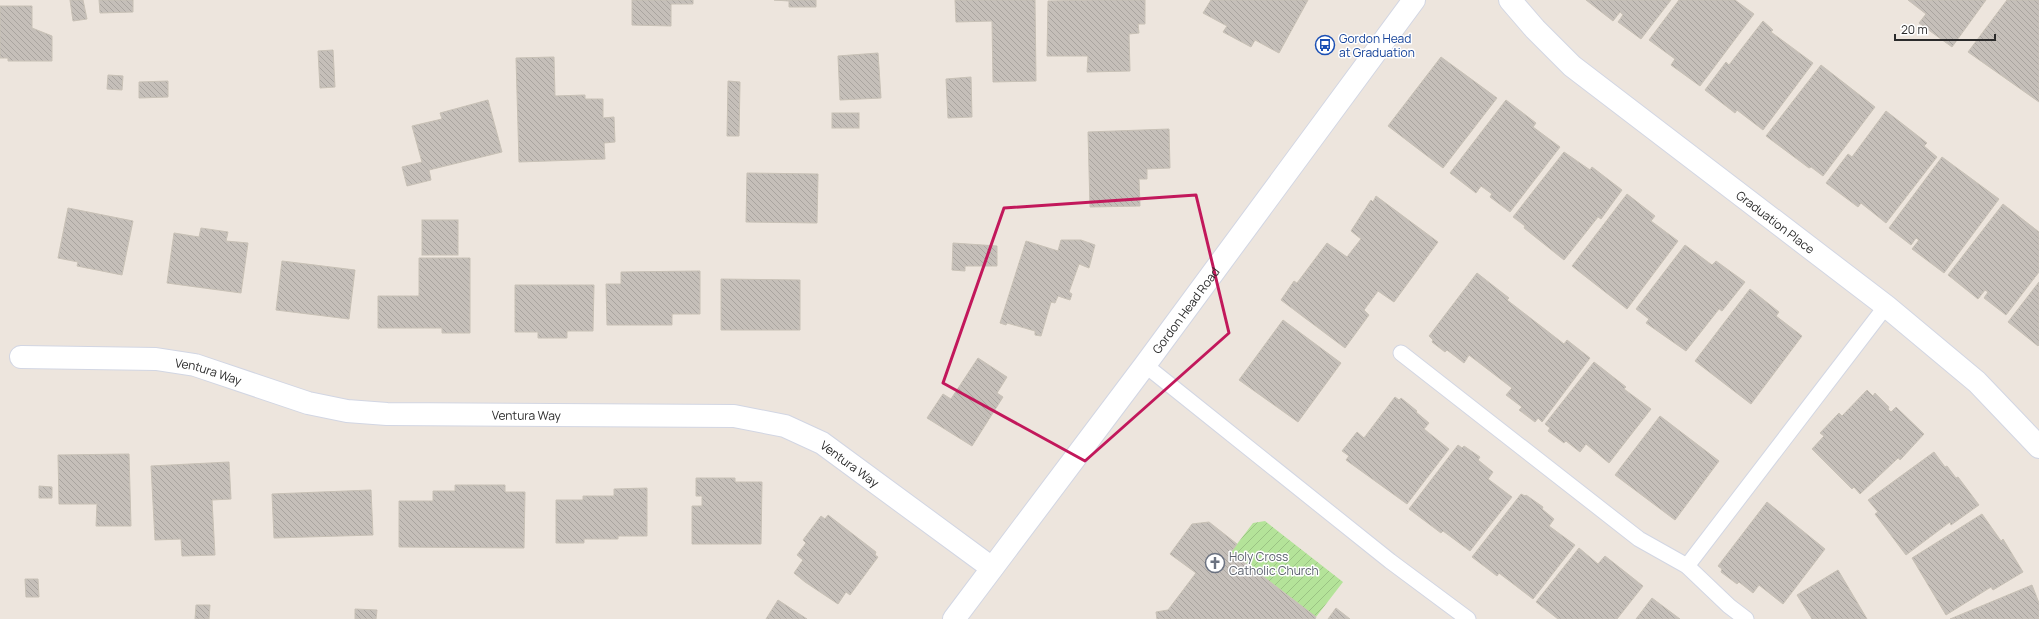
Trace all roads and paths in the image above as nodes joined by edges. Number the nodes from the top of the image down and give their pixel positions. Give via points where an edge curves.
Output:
1 (1414, 0) edge
2 (1510, 0) edge
3 (1886, 306) junction
4 (1400, 353) dead end
5 (21, 357) dead end
6 (1145, 365) junction
7 (2039, 447) edge
8 (1687, 566) junction
9 (992, 568) junction
10 (954, 619) edge
11 (1468, 619) edge
12 (1746, 619) edge

1 - 6 street, Gordon Head Road
2 - 3 street, Graduation Place via 1572,66
3 - 7 street, Graduation Place via 1977,382
3 - 8 lane
4 - 8 lane via 1639,539
5 - 9 street, Ventura Way via 156,359 195,365 308,403 347,411 387,414 734,416 785,426 822,443
6 - 9 street, Gordon Head Road
6 - 11 lane via 1390,562
8 - 12 lane
9 - 10 street, Gordon Head Road

